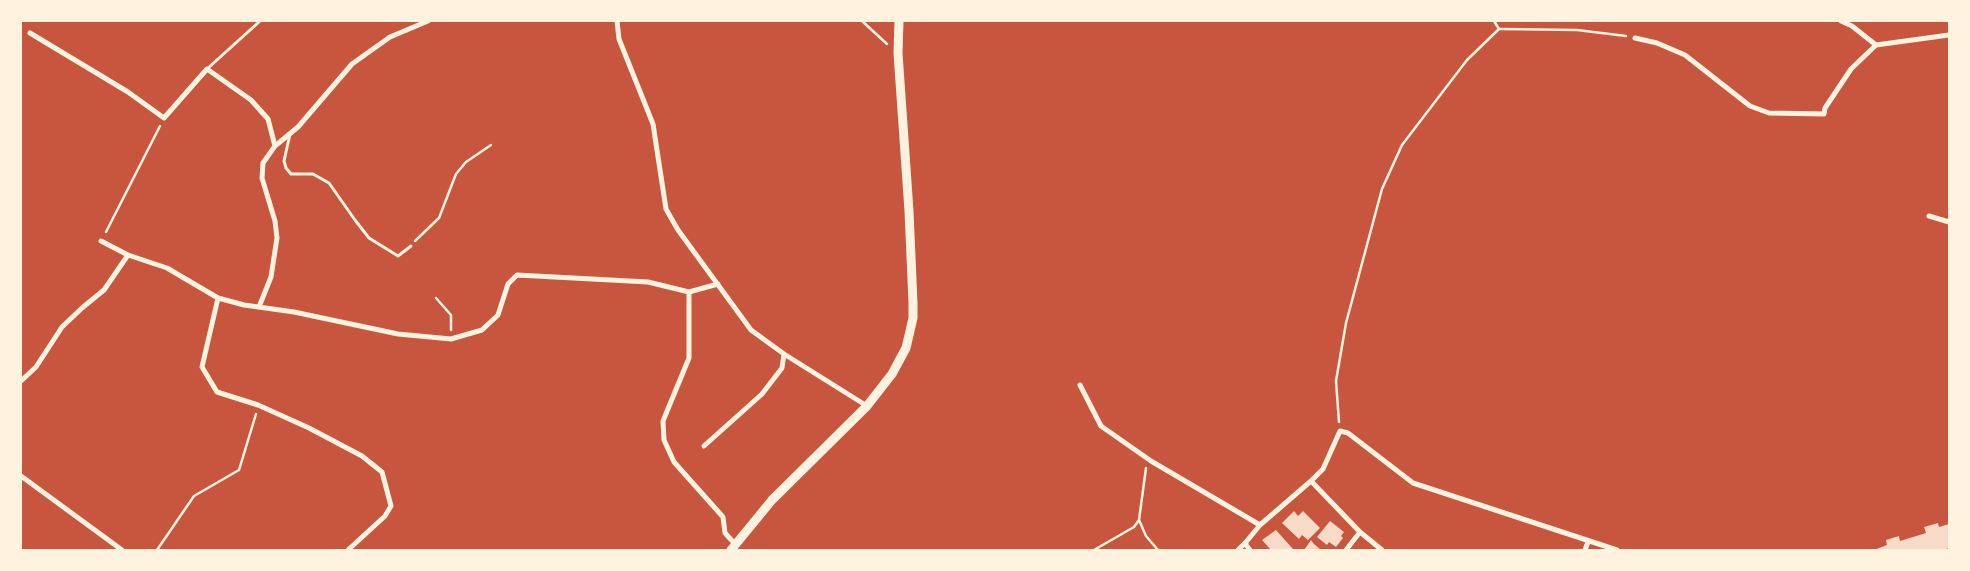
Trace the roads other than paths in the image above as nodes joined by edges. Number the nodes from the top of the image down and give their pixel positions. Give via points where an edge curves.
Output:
1 (260, 21) edge
2 (428, 21) edge
3 (617, 21) edge
4 (899, 21) edge
5 (1841, 21) edge
6 (30, 32) dead end
7 (1949, 35) edge
8 (1635, 38) road end
9 (1876, 45) junction
10 (207, 69) junction
11 (290, 134) junction
12 (275, 146) junction
13 (1928, 216) dead end
14 (1949, 222) edge
15 (102, 241) road end
16 (411, 246) road end
17 (128, 256) junction
18 (718, 284) junction
19 (689, 292) junction
20 (218, 298) junction
21 (259, 307) junction
22 (784, 354) junction
23 (21, 381) edge
24 (1080, 385) dead end
25 (867, 406) junction
26 (704, 446) dead end
27 (21, 476) edge
28 (1311, 482) junction
29 (1260, 525) junction
30 (1360, 532) junction
31 (1246, 542) junction
32 (1588, 542) junction
33 (733, 547) edge
34 (122, 550) edge
35 (348, 550) edge
36 (1238, 550) edge
37 (1250, 550) edge
38 (1346, 550) edge
39 (1382, 550) edge
40 (1585, 550) edge
41 (1617, 550) edge

1 - 10 lane
2 - 11 street via 390,37 352,64
3 - 18 street via 619,39 653,124 666,209
4 - 25 main road via 898,53 913,318 900,361
5 - 9 street
6 - 10 street via 164,118
7 - 9 street
8 - 9 street via 1684,55 1750,106 1770,113 1824,114 1851,69
10 - 12 street via 251,100 268,119
11 - 12 street
11 - 16 lane via 284,161 291,174 313,174 329,183 369,238 398,256
12 - 21 street via 263,163 262,178 275,221 276,254
13 - 14 street
15 - 17 street
17 - 20 street via 167,268
17 - 23 street via 104,290 62,327 36,367
18 - 19 street
18 - 22 street via 751,330
19 - 21 street via 648,282 517,276 508,284 498,314 482,330 451,339 398,334
19 - 33 street via 689,358 663,421 664,440 674,462 723,517 725,533
20 - 21 street
20 - 35 street via 202,367 217,392 258,404 309,428 362,456 382,472 391,506 385,516
22 - 25 street
22 - 26 street via 782,368 762,394
24 - 29 street via 1101,426 1148,459
25 - 33 main road via 772,500
27 - 34 street
28 - 29 street
28 - 30 street
28 - 32 street via 1323,469 1340,431 1348,433 1413,483
29 - 31 street
30 - 38 street
30 - 39 street
31 - 36 street
31 - 37 street
32 - 40 street
32 - 41 street

